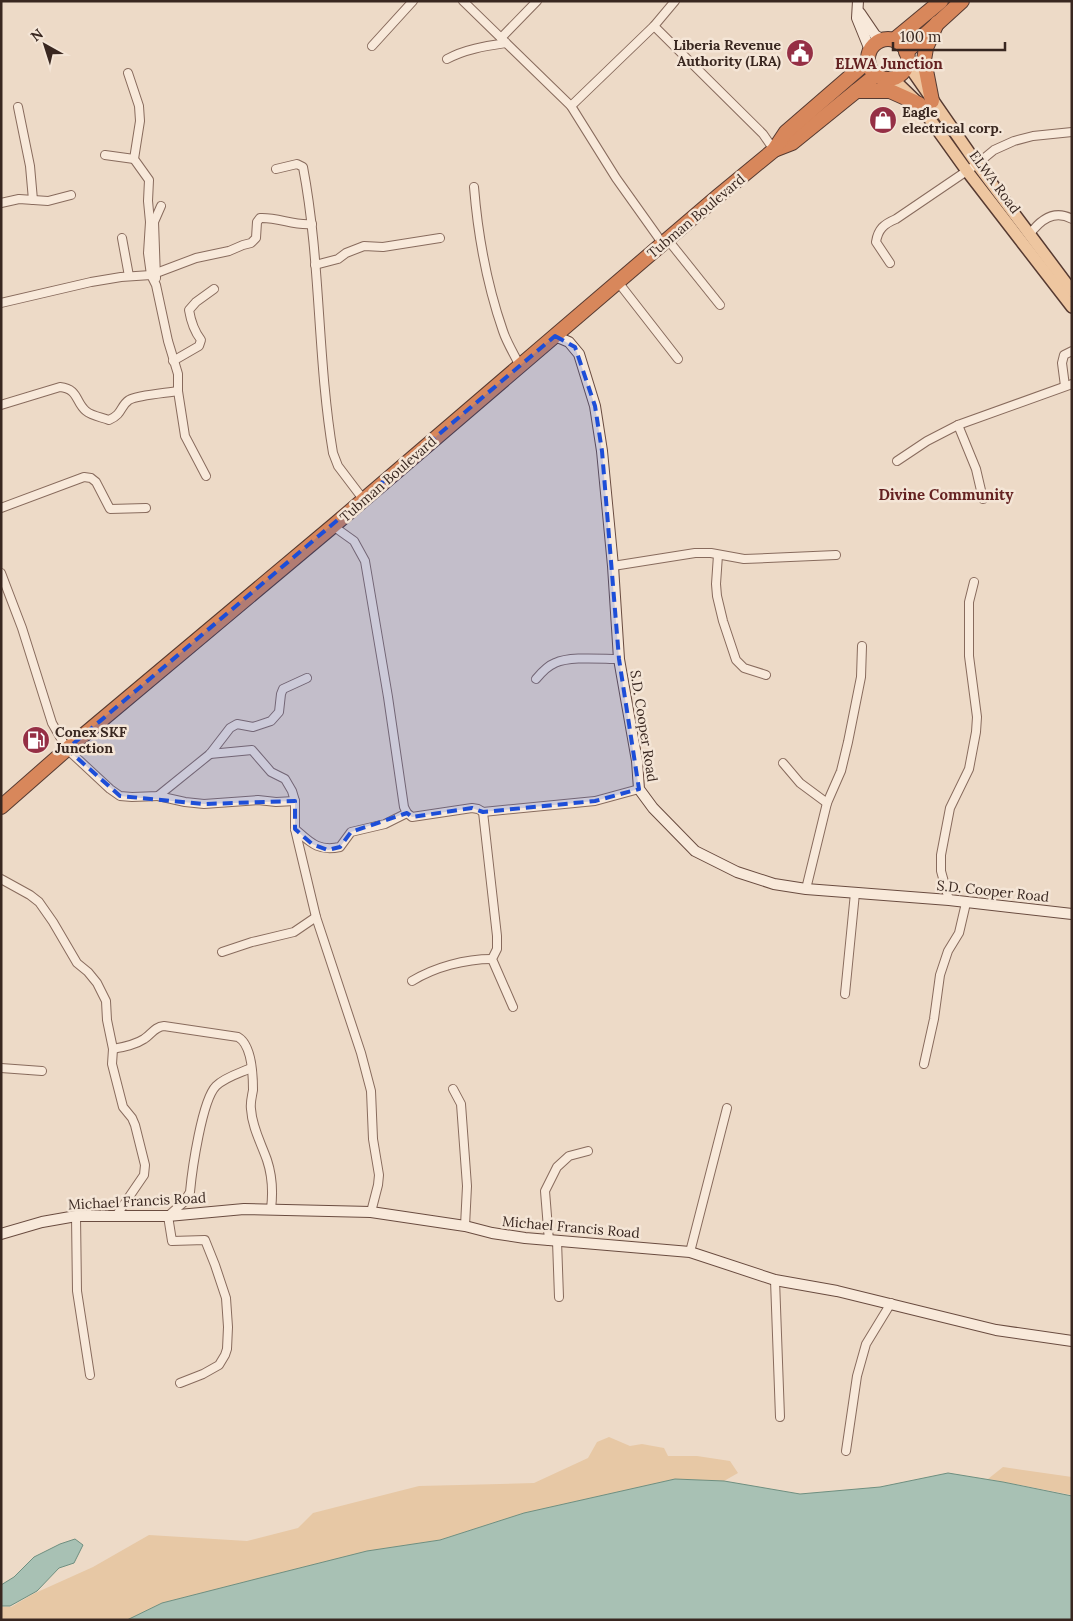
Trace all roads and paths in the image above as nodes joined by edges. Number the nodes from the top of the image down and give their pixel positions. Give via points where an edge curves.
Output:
1 (413, 1) edge
2 (464, 1) edge
3 (537, 1) edge
4 (675, 1) edge
5 (941, 1) edge
6 (962, 1) edge
7 (858, 6) edge
8 (936, 22) junction
9 (654, 26) junction
10 (889, 40) junction
11 (504, 41) junction
12 (372, 46) dead end
13 (869, 55) junction
14 (907, 57) junction
15 (447, 59) dead end
16 (128, 73) dead end
17 (876, 75) junction
18 (892, 78) junction
19 (856, 91) junction
20 (925, 103) junction
21 (571, 106) junction
22 (18, 107) dead end
23 (1072, 132) edge
24 (774, 150) junction
25 (105, 155) dead end
26 (134, 159) junction
27 (976, 164) junction
28 (276, 169) dead end
29 (967, 171) junction
30 (474, 188) dead end
31 (71, 196) dead end
32 (33, 200) junction
33 (1, 203) edge
34 (161, 206) dead end
35 (1072, 219) edge
36 (312, 224) junction
37 (1030, 235) junction
38 (122, 238) dead end
39 (440, 238) dead end
40 (665, 242) junction
41 (890, 264) dead end
42 (315, 265) junction
43 (153, 275) junction
44 (129, 276) junction
45 (618, 282) junction
46 (214, 289) dead end
47 (1072, 291) edge
48 (1, 303) edge
49 (720, 305) dead end
50 (1072, 307) edge
51 (555, 336) junction
52 (1072, 351) edge
53 (678, 359) dead end
54 (173, 361) junction
55 (520, 366) junction
56 (1069, 385) edge
57 (178, 391) junction
58 (1, 405) edge
59 (958, 425) junction
60 (897, 461) dead end
61 (206, 476) dead end
62 (363, 499) junction
63 (983, 499) dead end
64 (1, 508) edge
65 (146, 508) dead end
66 (333, 526) junction
67 (718, 555) junction
68 (836, 555) dead end
69 (613, 566) junction
70 (1, 573) edge
71 (974, 582) dead end
72 (862, 646) dead end
73 (619, 659) junction
74 (766, 675) dead end
75 (307, 678) dead end
76 (536, 678) dead end
77 (67, 749) junction
78 (210, 754) junction
79 (783, 763) dead end
80 (639, 789) junction
81 (158, 796) junction
82 (295, 801) junction
83 (827, 803) junction
84 (3, 807) edge
85 (483, 812) junction
86 (406, 813) junction
87 (295, 829) junction
88 (1, 880) edge
89 (806, 889) junction
90 (855, 893) junction
91 (949, 900) junction
92 (966, 903) junction
93 (1072, 914) edge
94 (316, 916) junction
95 (222, 952) dead end
96 (492, 959) junction
97 (412, 981) dead end
98 (845, 994) dead end
99 (514, 1007) dead end
100 (113, 1049) junction
101 (924, 1064) dead end
102 (1, 1068) edge
103 (251, 1068) junction
104 (42, 1071) dead end
105 (453, 1089) dead end
106 (727, 1108) dead end
107 (588, 1151) dead end
108 (271, 1209) junction
109 (371, 1212) junction
110 (76, 1216) junction
111 (116, 1216) junction
112 (168, 1216) junction
113 (465, 1226) junction
114 (1, 1234) edge
115 (553, 1241) junction
116 (690, 1252) junction
117 (775, 1280) junction
118 (559, 1297) dead end
119 (890, 1303) junction
120 (1072, 1340) edge
121 (90, 1376) dead end
122 (180, 1383) dead end
123 (780, 1418) dead end
124 (846, 1451) dead end

1 - 12 street
2 - 11 street
3 - 11 street
4 - 9 street
5 - 10 highway
6 - 8 highway
7 - 10 street via 875,35
7 - 13 street via 857,18
8 - 14 highway
8 - 20 highway via 924,60
9 - 21 street
9 - 24 street via 763,134
10 - 13 highway via 878,42
10 - 14 highway via 899,43
11 - 15 street
11 - 21 street
13 - 17 highway
13 - 24 highway, Tubman Boulevard via 786,132
14 - 18 highway via 902,73
14 - 20 main road, ELWA Road
16 - 26 street via 140,121
17 - 18 highway
17 - 19 highway, Tubman Boulevard
18 - 20 main road, ELWA Road
19 - 20 highway via 890,91
19 - 24 highway, Tubman Boulevard via 792,143
20 - 27 main road, ELWA Road
20 - 29 main road, ELWA Road
21 - 40 street via 616,178
22 - 32 street
23 - 27 street via 1034,136 1014,142 994,150
24 - 40 highway, Tubman Boulevard
25 - 26 street
26 - 43 street via 149,180 148,252
27 - 29 street
27 - 37 main road, ELWA Road
28 - 36 street via 297,164 303,167
29 - 41 street via 881,228 876,242
29 - 50 main road, ELWA Road
30 - 55 street via 492,293 504,332
31 - 32 street via 48,201
32 - 33 street
34 - 43 street via 154,222
35 - 37 street via 1060,214 1050,216 1036,225
36 - 42 street
36 - 43 street via 260,218 256,238 251,243 196,258
37 - 47 main road, ELWA Road
38 - 44 street
39 - 42 street via 383,247 364,246 338,259
40 - 45 highway, Tubman Boulevard
40 - 49 street
42 - 62 street via 321,355 333,452 338,466
43 - 44 street
43 - 54 street
44 - 48 street
45 - 51 highway, Tubman Boulevard
45 - 53 street
46 - 54 street via 189,310 190,320 201,340 199,346
51 - 55 highway, Tubman Boulevard
51 - 69 street, S.D. Cooper Road via 569,342 579,354 595,406
52 - 56 street via 1064,355 1062,364
54 - 57 street via 178,374
55 - 62 highway, Tubman Boulevard
56 - 59 street
57 - 58 street via 133,399 125,404 120,414 109,420 90,414 73,392 60,386
57 - 61 street via 185,436
59 - 60 street
59 - 63 street via 976,469
62 - 66 highway, Tubman Boulevard
64 - 65 street via 84,477 96,482 110,509
66 - 77 highway, Tubman Boulevard
66 - 86 street via 354,541 364,561
67 - 68 street via 744,559
67 - 69 street via 695,553
67 - 74 street via 717,596 736,660 744,668
69 - 73 street, S.D. Cooper Road
70 - 77 street via 52,723
71 - 91 street via 969,602 969,656 977,725 968,769 950,808 941,855 941,871
72 - 83 street via 861,677 848,742 841,772
73 - 76 street via 556,662
73 - 80 street, S.D. Cooper Road
75 - 78 street via 283,689 279,712 271,721 253,728 237,724 230,728
77 - 81 street via 120,796
77 - 84 highway, Tubman Boulevard
78 - 81 street
78 - 82 street via 252,750 272,772 285,779
79 - 83 street via 800,783
80 - 85 street via 595,801
80 - 89 street, S.D. Cooper Road via 695,851 737,872 774,884
81 - 82 street via 204,804
82 - 87 street
83 - 89 street
85 - 86 street via 472,808 412,817
85 - 96 street via 497,936 497,948
86 - 87 street via 385,824 351,832 340,847 328,850 312,844
87 - 94 street
88 - 100 street via 39,902 77,963 97,983 106,1001
89 - 90 street, S.D. Cooper Road
90 - 91 street, S.D. Cooper Road
90 - 98 street
91 - 92 street, S.D. Cooper Road
92 - 93 street, S.D. Cooper Road
92 - 101 street via 959,933 948,951 940,975
94 - 95 street via 294,932
94 - 109 street via 371,1091 373,1139 379,1175
96 - 97 street via 456,964 425,973
96 - 99 street
100 - 103 street via 143,1041 158,1027 164,1026 238,1037 247,1047
100 - 111 street via 112,1064 123,1107 135,1126 145,1166 144,1175
102 - 104 street
103 - 108 street via 253,1090 250,1106 268,1162 273,1194
103 - 112 street via 224,1080 208,1098 190,1192
105 - 113 street via 461,1104
106 - 116 street
107 - 115 street via 563,1161 545,1191
108 - 109 street, Michael Francis Road
108 - 112 street, Michael Francis Road
109 - 113 street, Michael Francis Road
110 - 111 street, Michael Francis Road
110 - 114 street, Michael Francis Road
110 - 121 street via 77,1291
111 - 112 street, Michael Francis Road
112 - 122 street via 172,1241 205,1240 226,1298 228,1313 227,1349 223,1360 213,1369
113 - 115 street, Michael Francis Road
115 - 116 street, Michael Francis Road
115 - 118 street
116 - 117 street, Michael Francis Road
117 - 119 street, Michael Francis Road
117 - 123 street
119 - 120 street, Michael Francis Road via 996,1330
119 - 124 street via 866,1344

